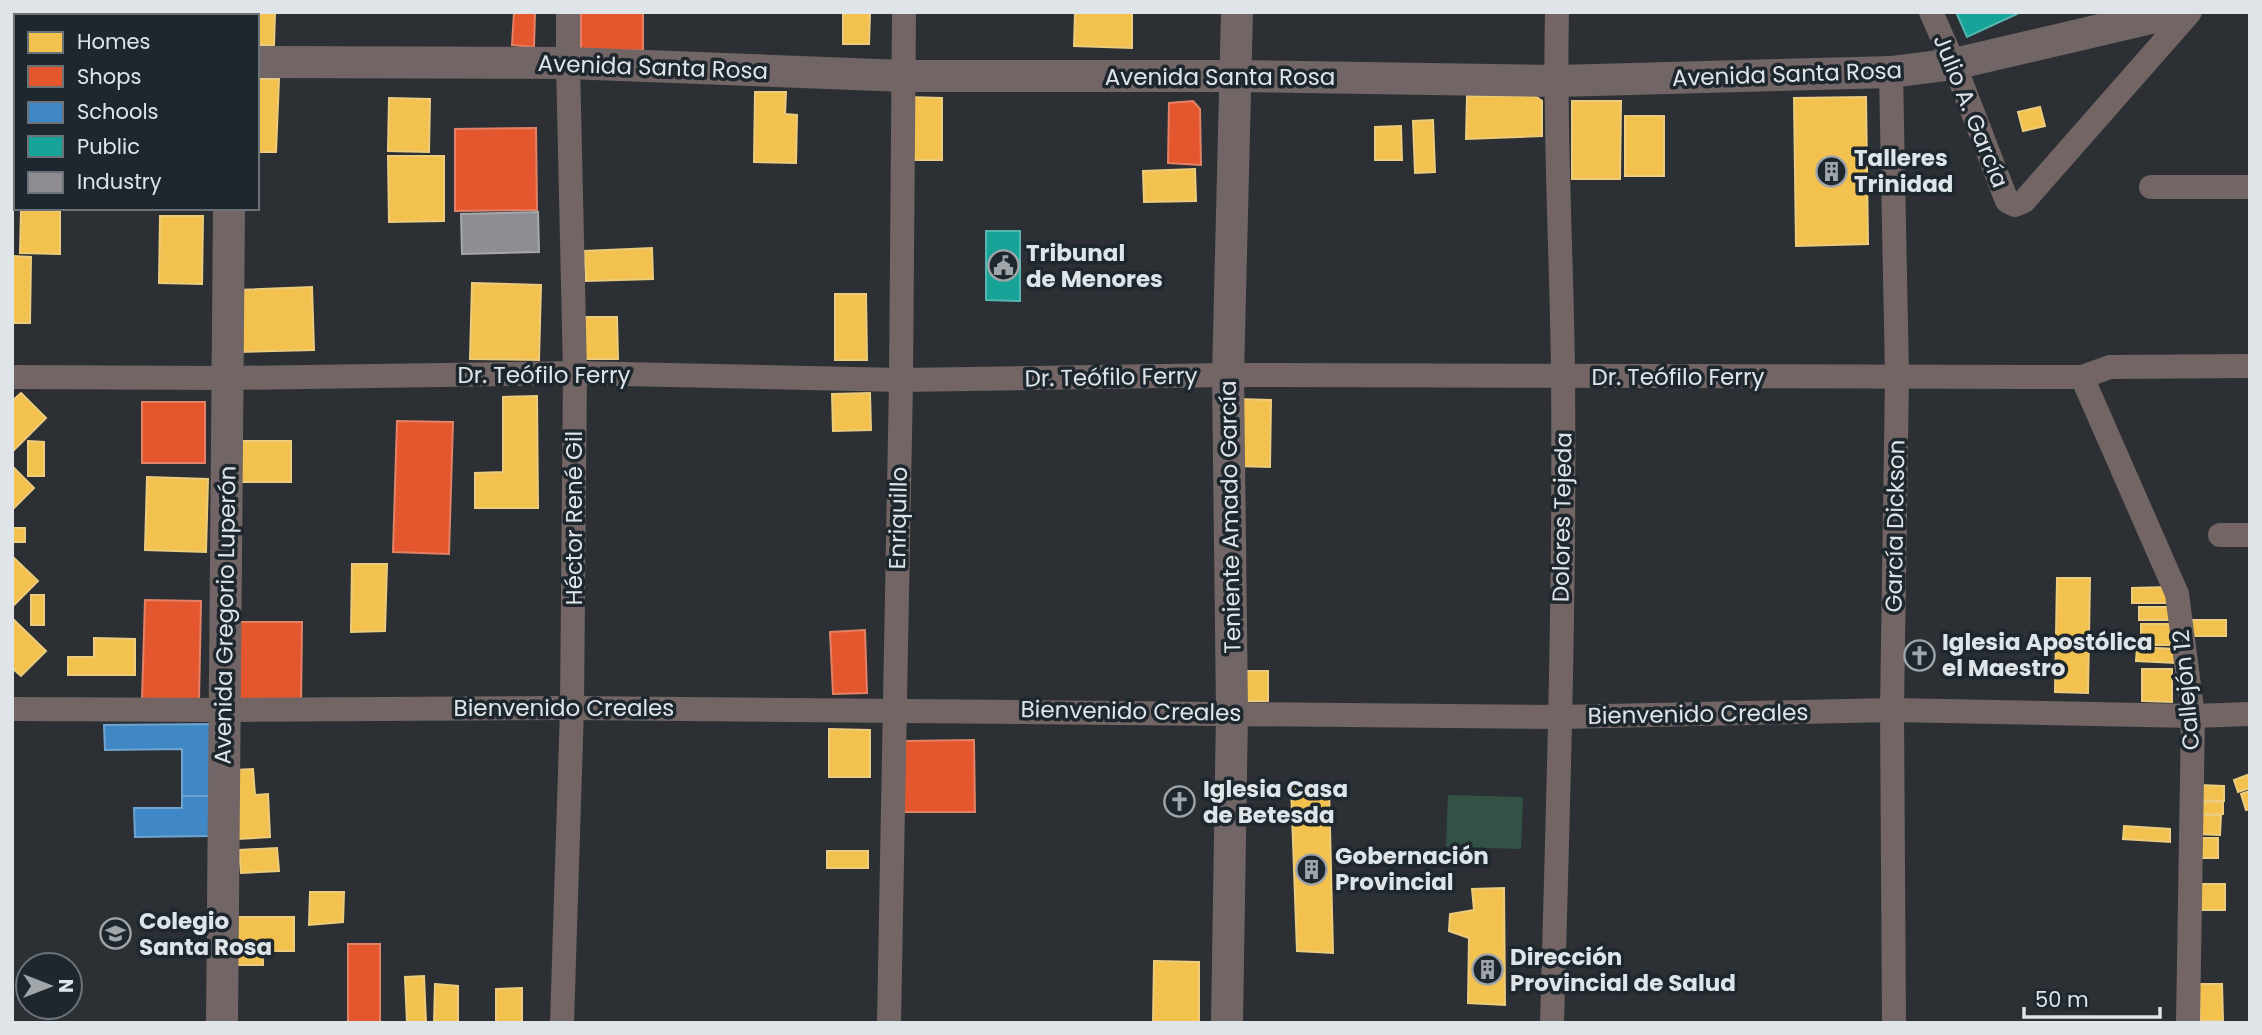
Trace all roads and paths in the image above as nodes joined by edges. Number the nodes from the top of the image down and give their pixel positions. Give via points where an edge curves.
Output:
1 (568, 12) edge
2 (904, 12) edge
3 (1237, 12) edge
4 (1558, 12) edge
5 (1931, 12) edge
6 (2177, 12) edge
7 (2190, 12) edge
8 (2113, 19) edge
9 (259, 62) edge
10 (568, 63) junction
11 (1954, 64) junction
12 (1891, 72) junction
13 (904, 76) junction
14 (1236, 76) junction
15 (1556, 82) junction
16 (2151, 187) dead end
17 (2250, 187) edge
18 (229, 210) edge
19 (2250, 366) edge
20 (575, 373) junction
21 (1228, 375) junction
22 (12, 377) edge
23 (1897, 377) junction
24 (2082, 377) junction
25 (229, 378) junction
26 (1563, 378) junction
27 (901, 380) junction
28 (2220, 534) dead end
29 (2250, 535) edge
30 (572, 708) junction
31 (12, 709) edge
32 (894, 709) junction
33 (224, 710) junction
34 (1892, 710) junction
35 (1232, 712) junction
36 (2250, 714) edge
37 (2193, 716) junction
38 (1560, 717) junction
39 (222, 1023) edge
40 (562, 1023) edge
41 (889, 1023) edge
42 (1227, 1023) edge
43 (1552, 1023) edge
44 (1894, 1023) edge
45 (2188, 1023) edge

1 - 10 street, Héctor René Gil
2 - 13 street, Enriquillo
3 - 14 main road, Teniente Amado García
4 - 15 street, Dolores Tejeda
5 - 11 street, Julio A. García
6 - 8 main road, Avenida Santa Rosa
7 - 11 street, Julio A. García via 2024,201 2015,205 2007,201
8 - 11 main road, Avenida Santa Rosa
9 - 10 main road, Avenida Santa Rosa
10 - 13 main road, Avenida Santa Rosa
10 - 20 street, Héctor René Gil
11 - 12 main road, Avenida Santa Rosa
12 - 15 main road, Avenida Santa Rosa
12 - 23 street, García Dickson
13 - 14 main road, Avenida Santa Rosa
13 - 27 street, Enriquillo
14 - 15 main road, Avenida Santa Rosa
14 - 21 main road, Teniente Amado García
15 - 26 street, Dolores Tejeda
16 - 17 street
18 - 25 main road, Avenida Gregorio Luperón
19 - 24 street, Dr. Teófilo Ferry via 2110,367
20 - 25 street, Dr. Teófilo Ferry
20 - 27 street, Dr. Teófilo Ferry
20 - 30 street, Héctor René Gil
21 - 26 street, Dr. Teófilo Ferry
21 - 27 street, Dr. Teófilo Ferry
21 - 35 main road, Teniente Amado García
22 - 25 street, Dr. Teófilo Ferry
23 - 24 street, Dr. Teófilo Ferry
23 - 26 street, Dr. Teófilo Ferry
23 - 34 street, García Dickson
24 - 37 street, Callejón 12 via 2177,594
25 - 33 main road, Avenida Gregorio Luperón
26 - 38 street, Dolores Tejeda
27 - 32 street, Enriquillo
28 - 29 street
30 - 32 street, Bienvenido Creales
30 - 33 street, Bienvenido Creales
30 - 40 street, Héctor René Gil
31 - 33 street, Bienvenido Creales
32 - 35 street, Bienvenido Creales
32 - 41 street, Enriquillo
33 - 39 main road, Avenida Gregorio Luperón
34 - 37 street, Bienvenido Creales
34 - 38 street, Bienvenido Creales
34 - 44 street, García Dickson
35 - 38 street, Bienvenido Creales
35 - 42 main road, Teniente Amado García
36 - 37 street, Bienvenido Creales
37 - 45 street, Callejón 12
38 - 43 street, Dolores Tejeda

